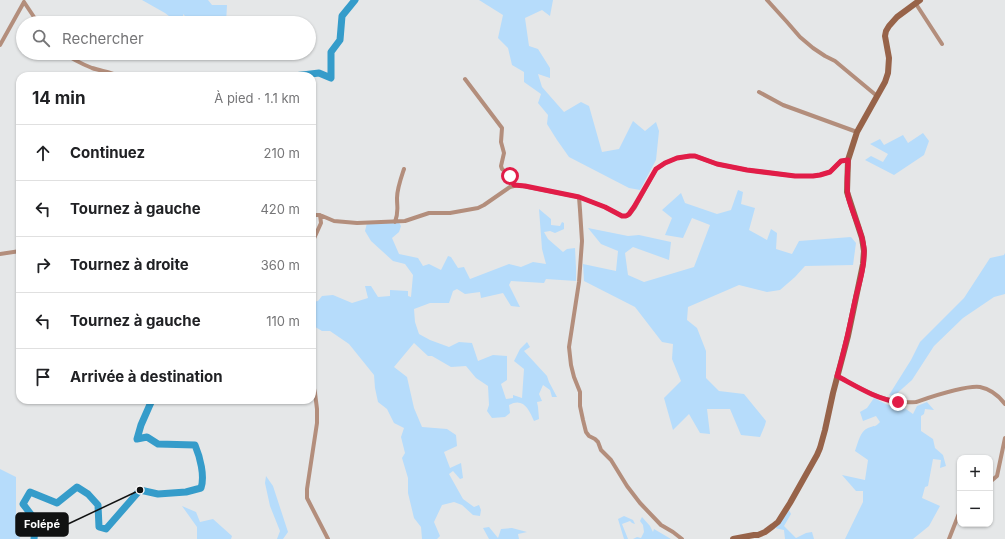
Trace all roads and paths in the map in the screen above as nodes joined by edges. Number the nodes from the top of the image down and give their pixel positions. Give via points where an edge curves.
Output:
1 (768, 0) edge
2 (25, 1) edge
3 (918, 2) edge
4 (16, 16) edge
5 (34, 16) edge
6 (16, 17) edge
7 (942, 44) dead end
8 (0, 45) edge
9 (76, 60) edge
10 (106, 72) edge
11 (465, 79) dead end
12 (759, 92) dead end
13 (877, 96) junction
14 (857, 132) junction
15 (848, 160) junction
16 (404, 169) dead end
17 (514, 185) junction
18 (579, 197) junction
19 (316, 215) edge
20 (320, 215) junction
21 (395, 222) junction
22 (316, 234) edge
23 (16, 252) edge
24 (0, 254) edge
25 (837, 376) junction
26 (316, 401) edge
27 (1005, 404) edge
28 (1005, 438) edge
29 (993, 479) edge
30 (957, 519) edge
31 (328, 539) edge
32 (682, 539) edge
33 (733, 539) edge
34 (949, 539) edge

1 - 13 street via 800,37 835,61
2 - 4 street
2 - 5 street
3 - 7 street
3 - 13 street via 897,17 885,34 889,65
6 - 8 street
9 - 10 street
11 - 17 street via 502,128 501,142 504,153 501,166
12 - 14 street via 783,105
13 - 14 street
14 - 15 street
15 - 18 street via 841,161 830,172 813,176 795,176 747,170 690,156 677,158 656,169 626,216
15 - 25 street via 848,192 864,251 861,278
16 - 21 street via 400,179
17 - 18 street
17 - 21 street via 478,208 430,214
18 - 32 street via 582,241 579,282 569,347 571,365 580,392 582,420 586,432 598,442 601,450 611,460 640,503 661,525
19 - 20 street
20 - 21 street via 334,221
20 - 22 street via 321,223
23 - 24 street
25 - 27 street via 889,401 910,403 980,387 993,392
25 - 33 street via 820,448 784,514 773,526 758,535
26 - 31 street via 317,423 307,498
28 - 29 street via 997,476
30 - 34 street

